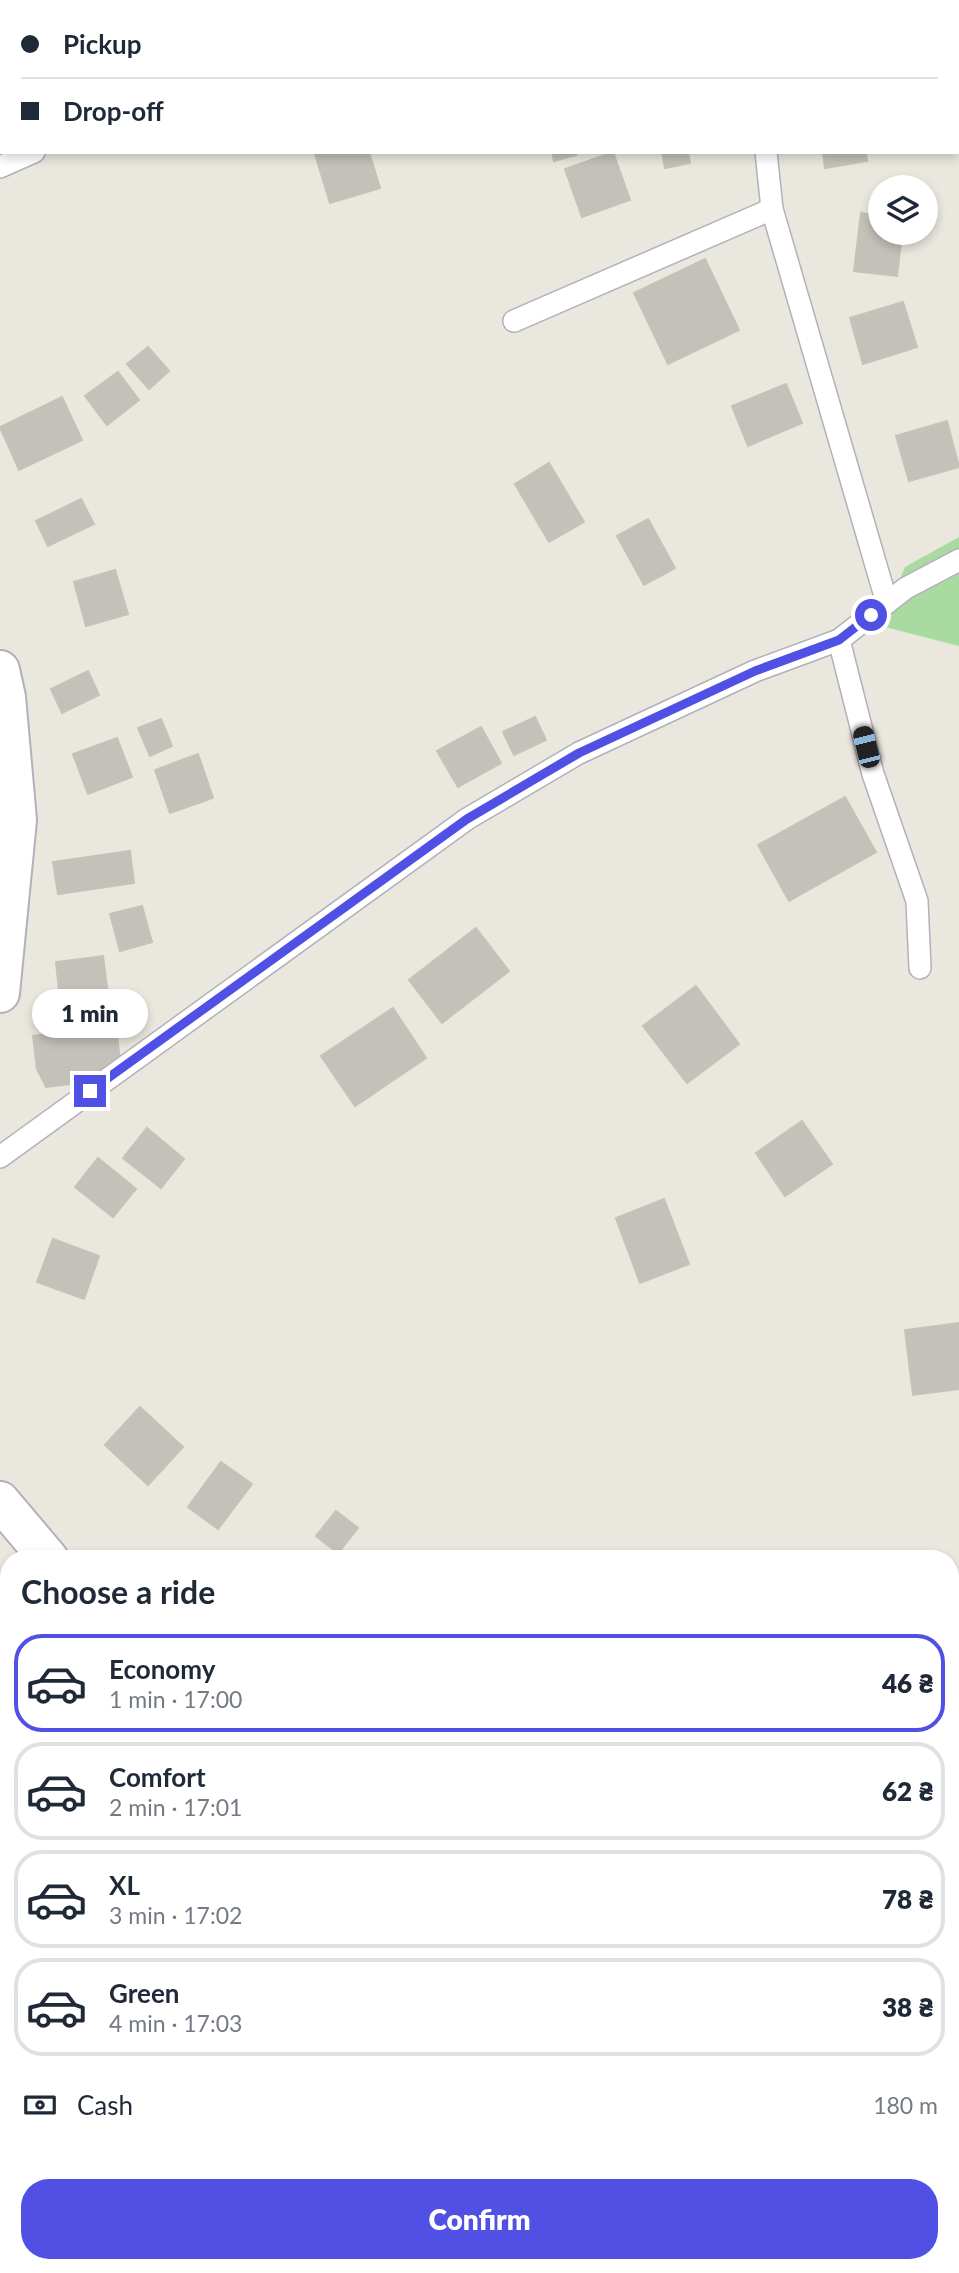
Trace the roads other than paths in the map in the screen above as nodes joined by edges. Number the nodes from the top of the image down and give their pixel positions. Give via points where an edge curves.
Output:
1 (29, 154) edge
2 (766, 154) edge
3 (0, 167) edge
4 (772, 209) junction
5 (514, 321) dead end
6 (959, 560) edge
7 (887, 603) junction
8 (839, 640) junction
9 (0, 670) edge
10 (920, 968) dead end
11 (0, 993) edge
12 (0, 1157) edge
13 (0, 1501) edge
14 (41, 1550) edge

1 - 3 lane
2 - 4 lane
4 - 5 lane
4 - 7 lane
6 - 7 lane
7 - 8 lane
8 - 10 lane via 873,774 917,901
8 - 12 lane via 755,671 579,753 467,819
9 - 11 street via 17,820
13 - 14 street

